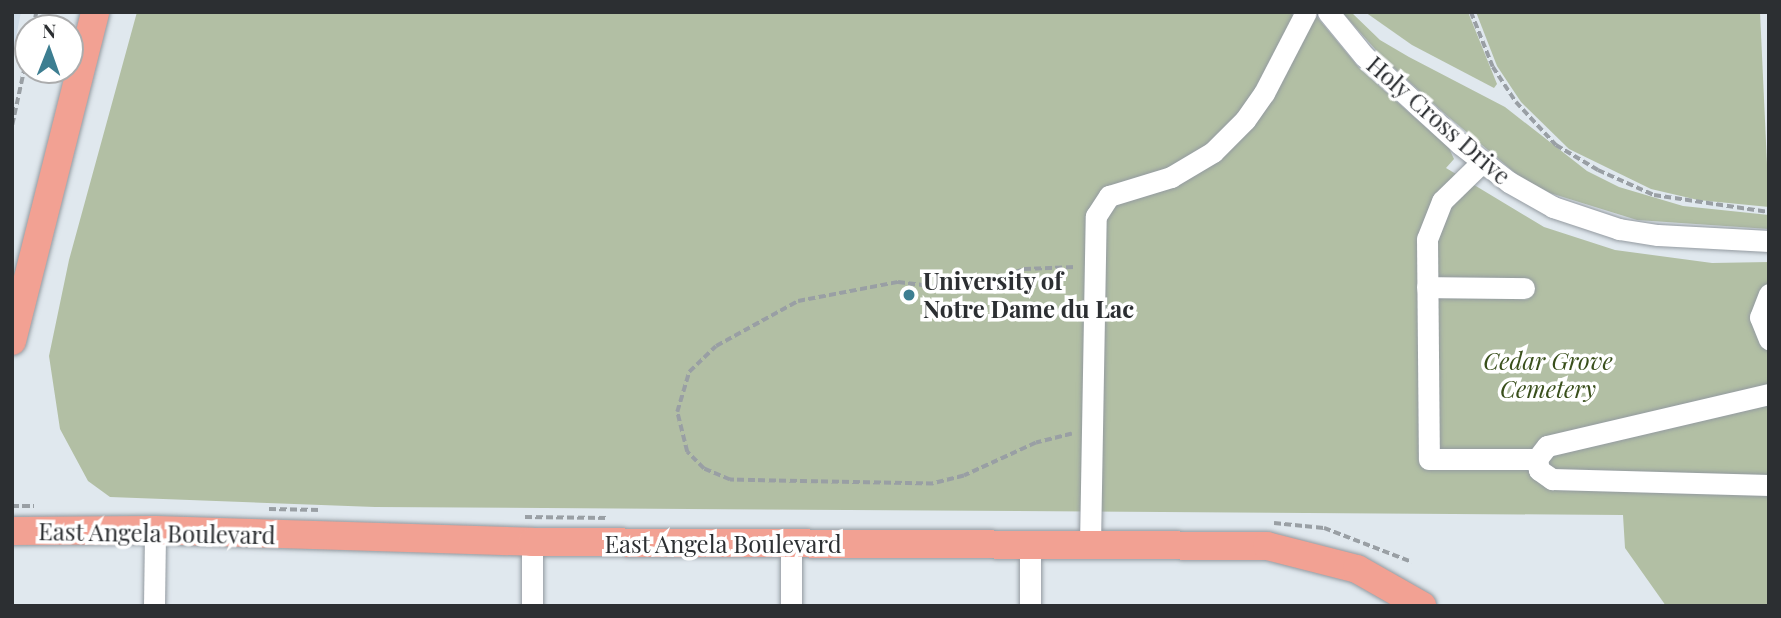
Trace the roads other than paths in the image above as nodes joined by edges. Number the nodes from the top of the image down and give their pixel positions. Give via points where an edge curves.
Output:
1 (95, 12) edge
2 (1306, 12) edge
3 (1328, 12) edge
4 (1483, 161) junction
5 (1769, 241) edge
6 (1427, 287) junction
7 (1524, 288) dead end
8 (1769, 293) edge
9 (1769, 339) edge
10 (12, 341) edge
11 (1769, 394) edge
12 (1537, 459) junction
13 (1769, 485) edge
14 (155, 530) junction
15 (12, 531) edge
16 (532, 542) junction
17 (791, 544) junction
18 (1030, 545) junction
19 (1090, 545) junction
20 (154, 606) edge
21 (532, 606) edge
22 (791, 606) edge
23 (1030, 606) edge
24 (1422, 606) edge

1 - 10 main road
2 - 19 street via 1264,93 1213,152 1171,177 1120,191 1101,205 1096,216
3 - 4 street, Holy Cross Drive via 1364,55
4 - 5 street, Holy Cross Drive via 1529,195 1583,219 1670,237
4 - 6 street via 1442,201 1432,220
6 - 7 street
6 - 12 street via 1429,459
8 - 9 street via 1760,317
11 - 12 street via 1547,446
12 - 13 street via 1539,470 1552,479
14 - 15 main road, East Angela Boulevard
14 - 16 main road, East Angela Boulevard
14 - 20 street
16 - 17 main road, East Angela Boulevard
16 - 21 street
17 - 18 main road, East Angela Boulevard
17 - 22 street
18 - 19 main road, East Angela Boulevard
18 - 23 street
19 - 24 main road, East Angela Boulevard via 1294,550 1357,569

